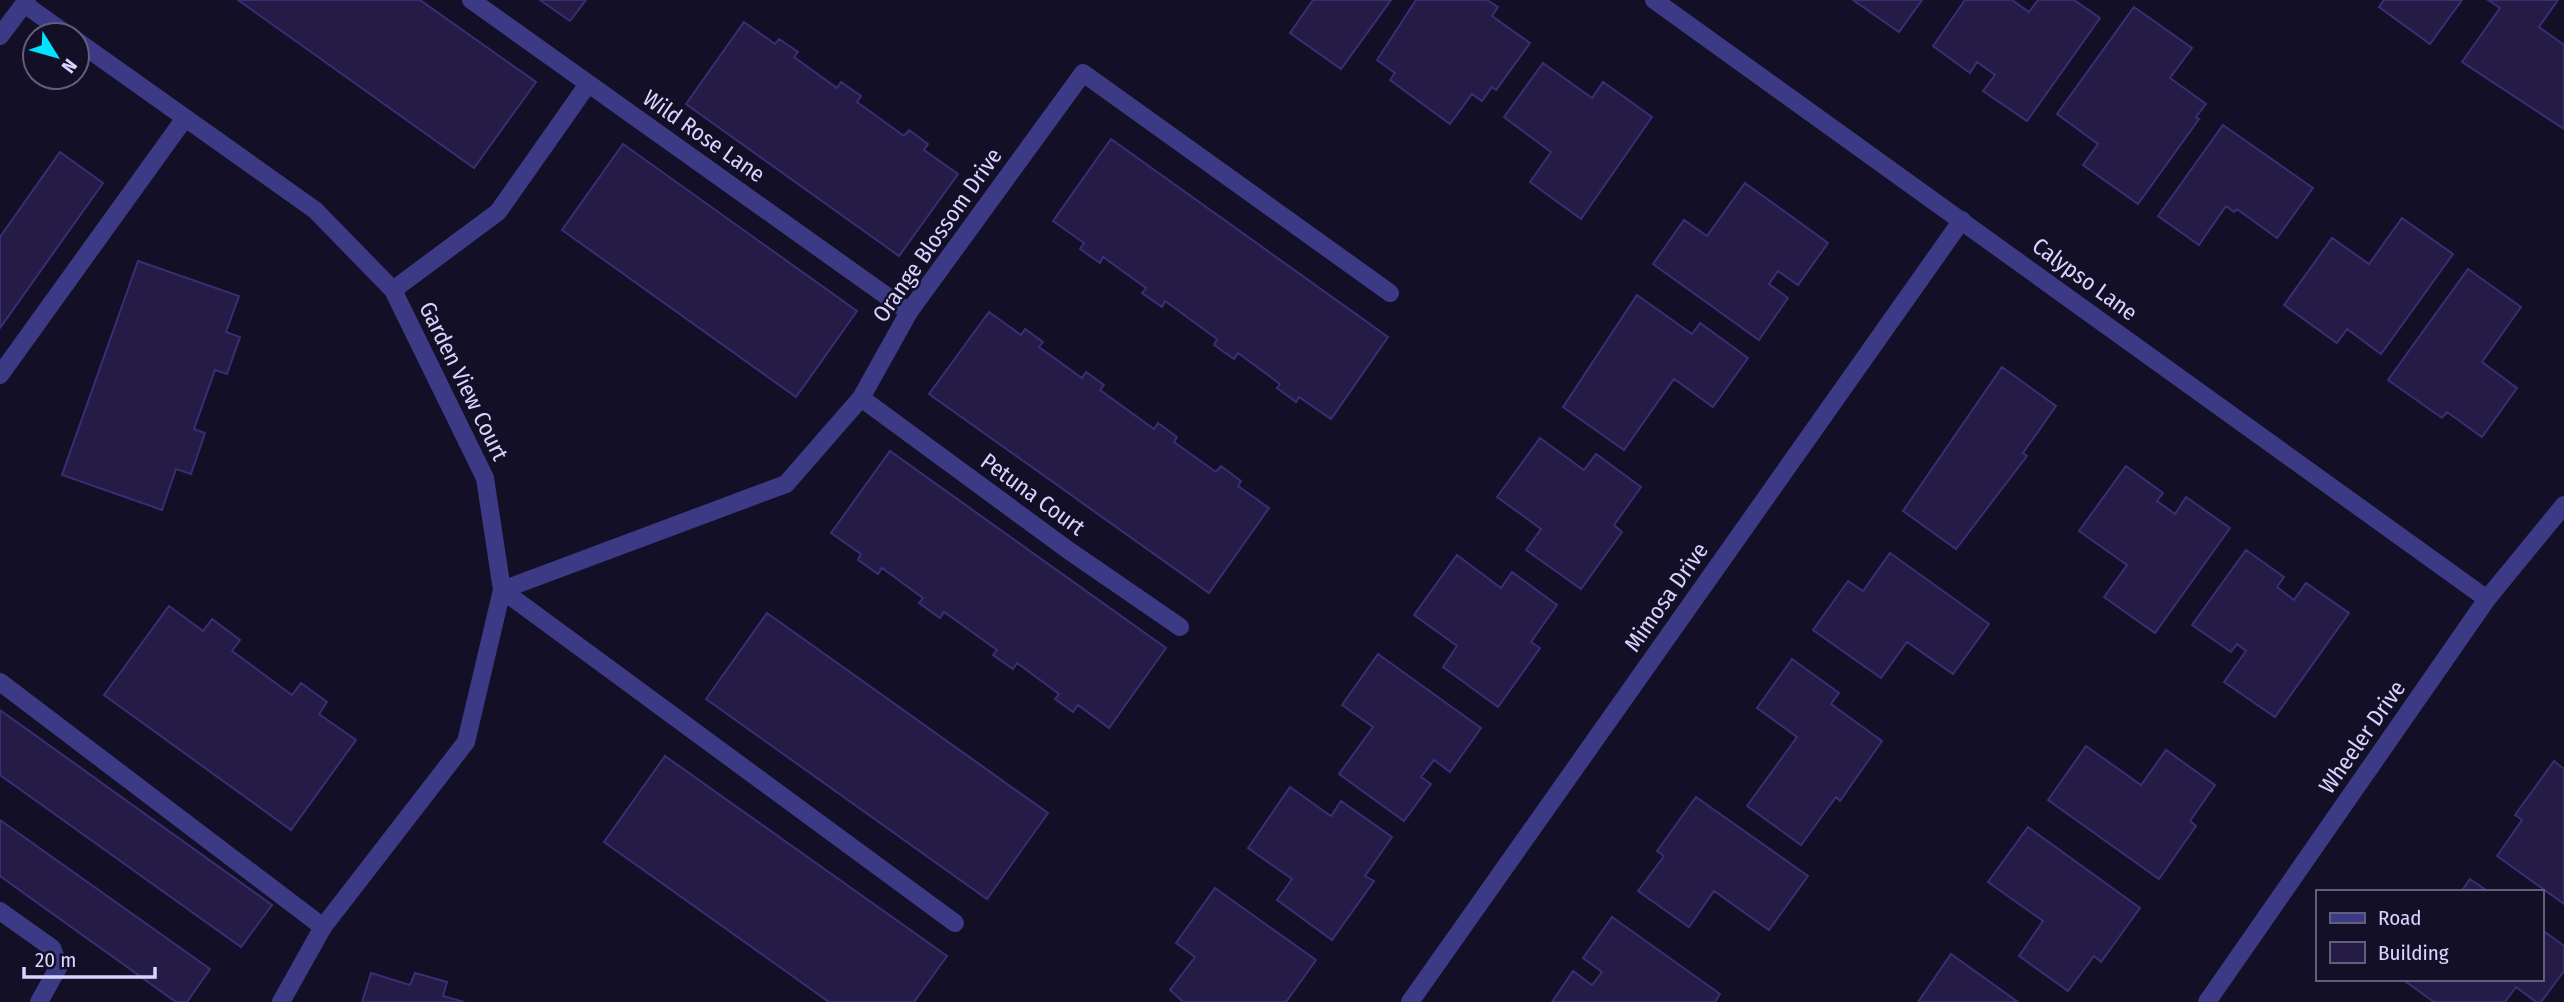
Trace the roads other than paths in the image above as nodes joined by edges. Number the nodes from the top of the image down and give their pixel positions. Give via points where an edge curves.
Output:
1 (471, 0) edge
2 (1654, 0) edge
3 (26, 2) edge
4 (50, 21) edge
5 (0, 36) edge
6 (91, 51) edge
7 (588, 84) junction
8 (185, 118) junction
9 (1962, 220) junction
10 (393, 290) junction
11 (1390, 293) dead end
12 (909, 312) junction
13 (0, 375) edge
14 (861, 398) junction
15 (2564, 505) edge
16 (502, 590) junction
17 (2487, 599) junction
18 (1180, 626) dead end
19 (0, 682) edge
20 (0, 911) edge
21 (956, 923) dead end
22 (323, 927) junction
23 (39, 1002) edge
24 (281, 1002) edge
25 (1410, 1002) edge
26 (2207, 1002) edge

1 - 7 street, Wild Rose Lane
2 - 9 street, Calypso Lane
3 - 4 street
3 - 5 street
6 - 8 street, Garden View Court
7 - 10 street via 498,212
7 - 12 street, Wild Rose Lane
8 - 10 street, Garden View Court via 316,210
8 - 13 street
9 - 17 street, Calypso Lane
9 - 25 street, Mimosa Drive
10 - 16 street, Garden View Court via 485,478
11 - 12 street, Orange Blossom Drive via 1083,74
12 - 14 street, Orange Blossom Drive
14 - 16 street, Orange Blossom Drive via 786,484
14 - 18 street, Petuna Court
15 - 17 street, Wheeler Drive
16 - 21 street
16 - 22 street, Garden View Court via 466,742
17 - 26 street, Wheeler Drive
19 - 22 street
20 - 23 street via 52,948 59,966
22 - 24 street, Garden View Court

